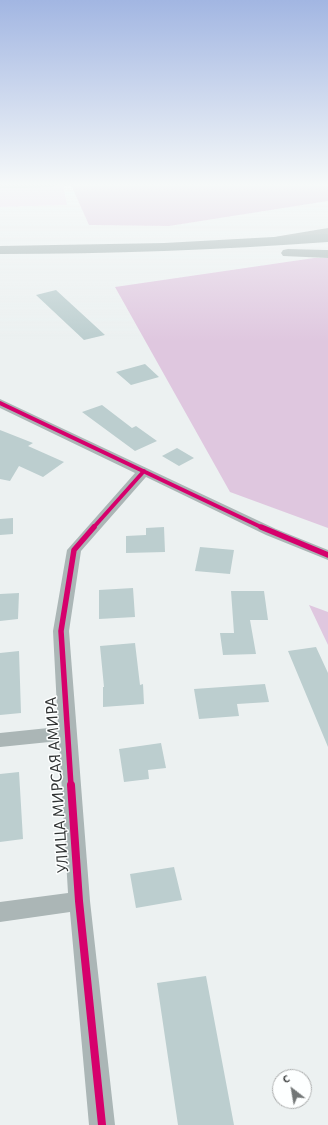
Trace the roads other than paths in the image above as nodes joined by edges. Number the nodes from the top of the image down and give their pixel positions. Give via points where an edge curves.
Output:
1 (303, 236) edge
2 (328, 238) edge
3 (266, 243) junction
4 (0, 250) edge
5 (328, 250) edge
6 (288, 253) junction
7 (328, 254) edge
8 (0, 261) edge
9 (0, 403) edge
10 (144, 471) junction
11 (328, 555) edge
12 (69, 733) junction
13 (0, 740) edge
14 (79, 900) junction
15 (0, 912) edge
16 (102, 1125) edge

1 - 3 main road
2 - 3 highway
3 - 4 highway via 84,250
5 - 6 highway
6 - 7 main road
6 - 8 highway via 80,261
9 - 10 street
10 - 11 street via 271,532
10 - 12 street, УЛИЦА МИРСАЯ АМИРА via 74,550 61,631
12 - 13 street
12 - 14 street, УЛИЦА МИРСАЯ АМИРА
14 - 15 street
14 - 16 street, УЛИЦА МИРСАЯ АМИРА

